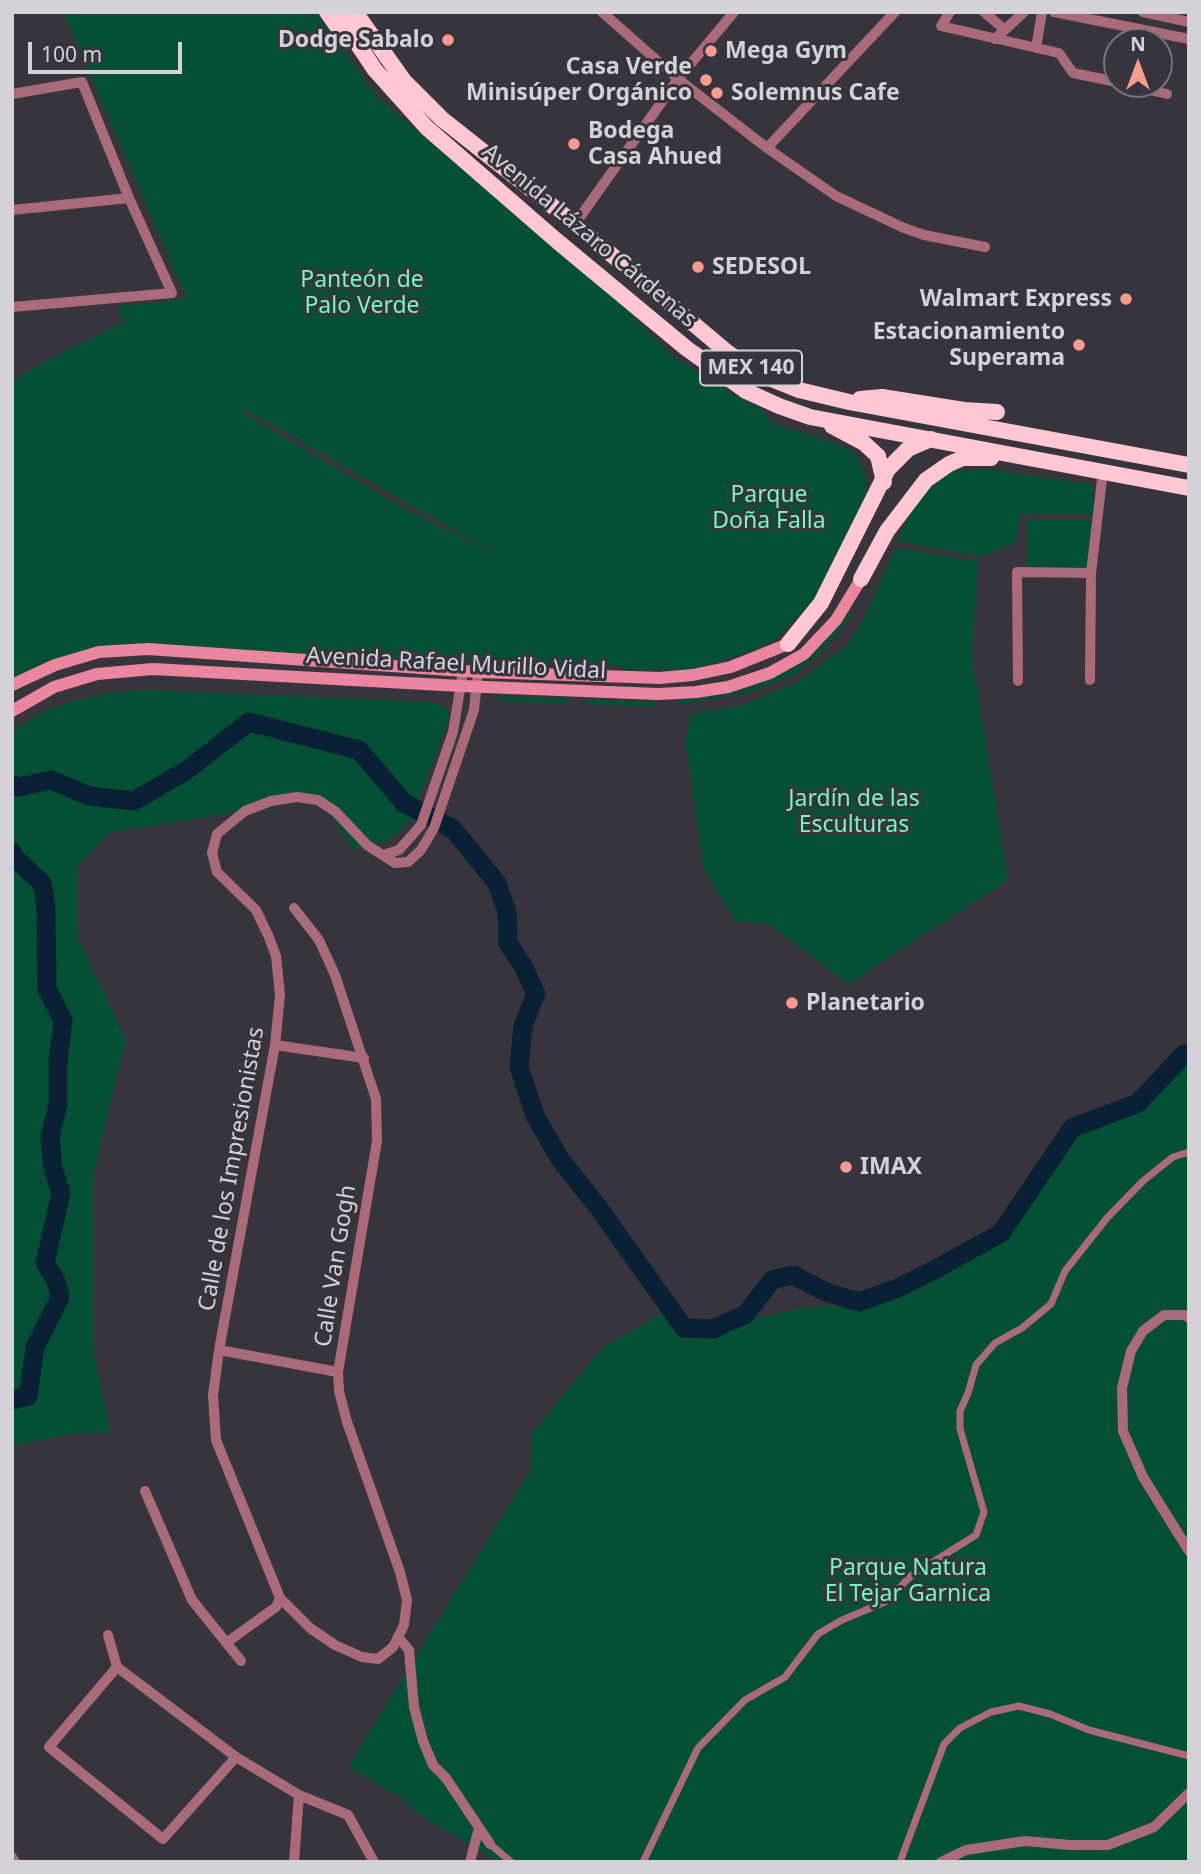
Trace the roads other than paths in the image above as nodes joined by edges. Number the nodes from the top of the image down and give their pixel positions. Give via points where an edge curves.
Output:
1 (327, 12) edge
2 (341, 12) edge
3 (355, 12) edge
4 (368, 12) edge
5 (602, 12) edge
6 (895, 12) edge
7 (950, 12) edge
8 (984, 12) edge
9 (1024, 12) edge
10 (1042, 12) edge
11 (1054, 12) edge
12 (1143, 12) edge
13 (733, 13) edge
14 (1171, 15) edge
15 (1189, 22) edge
16 (1005, 30) junction
17 (1189, 38) edge
18 (995, 39) junction
19 (1036, 48) junction
20 (375, 70) junction
21 (678, 79) junction
22 (1103, 79) edge
23 (404, 81) junction
24 (12, 94) edge
25 (767, 148) junction
26 (129, 198) junction
27 (12, 209) edge
28 (575, 224) junction
29 (985, 247) dead end
30 (12, 307) edge
31 (849, 402) junction
32 (997, 412) dead end
33 (810, 417) junction
34 (1017, 458) junction
35 (1189, 465) edge
36 (1103, 471) junction
37 (1189, 478) edge
38 (1189, 488) edge
39 (1091, 573) junction
40 (861, 579) joint
41 (788, 644) junction
42 (463, 671) junction
43 (478, 672) junction
44 (1090, 680) dead end
45 (1018, 681) dead end
46 (12, 685) edge
47 (461, 686) junction
48 (477, 687) junction
49 (12, 711) edge
50 (453, 732) junction
51 (466, 736) junction
52 (433, 810) junction
53 (383, 855) junction
54 (294, 908) dead end
55 (275, 1045) junction
56 (364, 1058) junction
57 (1189, 1152) edge
58 (1189, 1318) edge
59 (219, 1350) junction
60 (338, 1372) junction
61 (145, 1491) dead end
62 (1189, 1550) edge
63 (280, 1598) junction
64 (108, 1635) dead end
65 (398, 1637) junction
66 (226, 1643) junction
67 (378, 1659) joint
68 (241, 1661) dead end
69 (117, 1667) junction
70 (1189, 1756) edge
71 (236, 1757) junction
72 (1189, 1793) edge
73 (299, 1795) junction
74 (479, 1828) junction
75 (490, 1844) joint
76 (12, 1857) edge
77 (15, 1862) edge
78 (294, 1862) edge
79 (374, 1862) edge
80 (470, 1862) edge
81 (511, 1862) edge
82 (643, 1862) edge
83 (900, 1862) edge
84 (941, 1862) edge

1 - 20 highway
2 - 20 highway, Avenida Lázaro Cárdenas / MEX 140
3 - 23 highway, Avenida Lázaro Cárdenas / MEX 140
4 - 23 highway via 396,57
5 - 21 street
6 - 25 street
7 - 18 street via 941,26
8 - 16 street
9 - 16 street
10 - 19 street
11 - 17 street
12 - 14 street
13 - 21 street
14 - 15 street
16 - 18 street
18 - 19 street
19 - 22 street via 1059,53 1073,73
20 - 33 highway, Avenida Lázaro Cárdenas / MEX 140 via 426,128 686,348 746,391
21 - 25 street
21 - 28 street
23 - 28 highway, Avenida Lázaro Cárdenas / MEX 140 via 442,119
24 - 26 street via 82,82
25 - 29 street via 836,196 904,228
26 - 27 street
26 - 30 street via 172,293
28 - 31 highway, Avenida Lázaro Cárdenas / MEX 140 via 757,373 799,390
31 - 32 highway via 883,397
31 - 35 highway, Avenida Lázaro Cárdenas / MEX 140
33 - 34 highway, Avenida Lázaro Cárdenas / MEX 140
33 - 41 highway via 870,447 878,456 884,485 874,518 835,598 825,614
34 - 36 highway, Avenida Lázaro Cárdenas / MEX 140
34 - 40 highway via 963,458 926,480 887,531
36 - 38 highway, Avenida Lázaro Cárdenas / MEX 140
36 - 39 street
37 - 41 highway via 1008,445 927,439 888,468 821,603
39 - 44 street
39 - 45 street via 1017,572
40 - 48 main road, Avenida Rafael Murillo Vidal via 836,620 804,654 771,673 728,687 658,694
41 - 43 main road, Avenida Rafael Murillo Vidal via 731,667 675,677
42 - 43 main road, Avenida Rafael Murillo Vidal
42 - 46 main road, Avenida Rafael Murillo Vidal via 148,649 99,652
42 - 47 street
43 - 48 street
47 - 48 main road, Avenida Rafael Murillo Vidal
47 - 49 main road, Avenida Rafael Murillo Vidal via 153,669 97,674 54,687
47 - 50 street
48 - 51 street
50 - 51 street
50 - 52 street
51 - 52 street
52 - 53 street via 399,850
52 - 53 street via 434,828 408,862 395,863
53 - 55 street, Calle de los Impresionistas via 367,845 337,812 318,800 297,797 245,811 218,834 212,853 217,872 256,910 276,956 280,995
54 - 56 street, Calle Van Gogh via 319,940
55 - 56 street
55 - 59 street, Calle de los Impresionistas
56 - 60 street, Calle Van Gogh via 376,1098 377,1141
57 - 82 street via 1173,1157 1134,1190 1065,1271 1051,1304 995,1343 976,1365 960,1411 960,1429 984,1512 976,1535 912,1576 885,1602 818,1634 785,1677 745,1700 698,1748
58 - 62 street via 1164,1315 1143,1331 1131,1351 1122,1388 1123,1431 1143,1477
59 - 60 street
59 - 63 street, Calle de los Impresionistas via 213,1395 216,1440
60 - 65 street, Calle Van Gogh via 346,1422 407,1600
61 - 66 street via 192,1600
63 - 66 street via 276,1606
63 - 67 street, Calle de los Impresionistas via 310,1629 335,1645
64 - 69 street
65 - 67 street, Calle Van Gogh
65 - 74 street via 409,1650 414,1707 433,1765
66 - 68 street
69 - 71 street
69 - 71 street via 49,1747 163,1839
70 - 83 street via 1019,1706 990,1712 960,1728 944,1744
71 - 73 street
72 - 84 street via 1154,1827 1108,1845 1025,1841 967,1850
73 - 78 street
73 - 79 street via 348,1815
74 - 75 street
74 - 80 street
75 - 81 street
76 - 77 street

